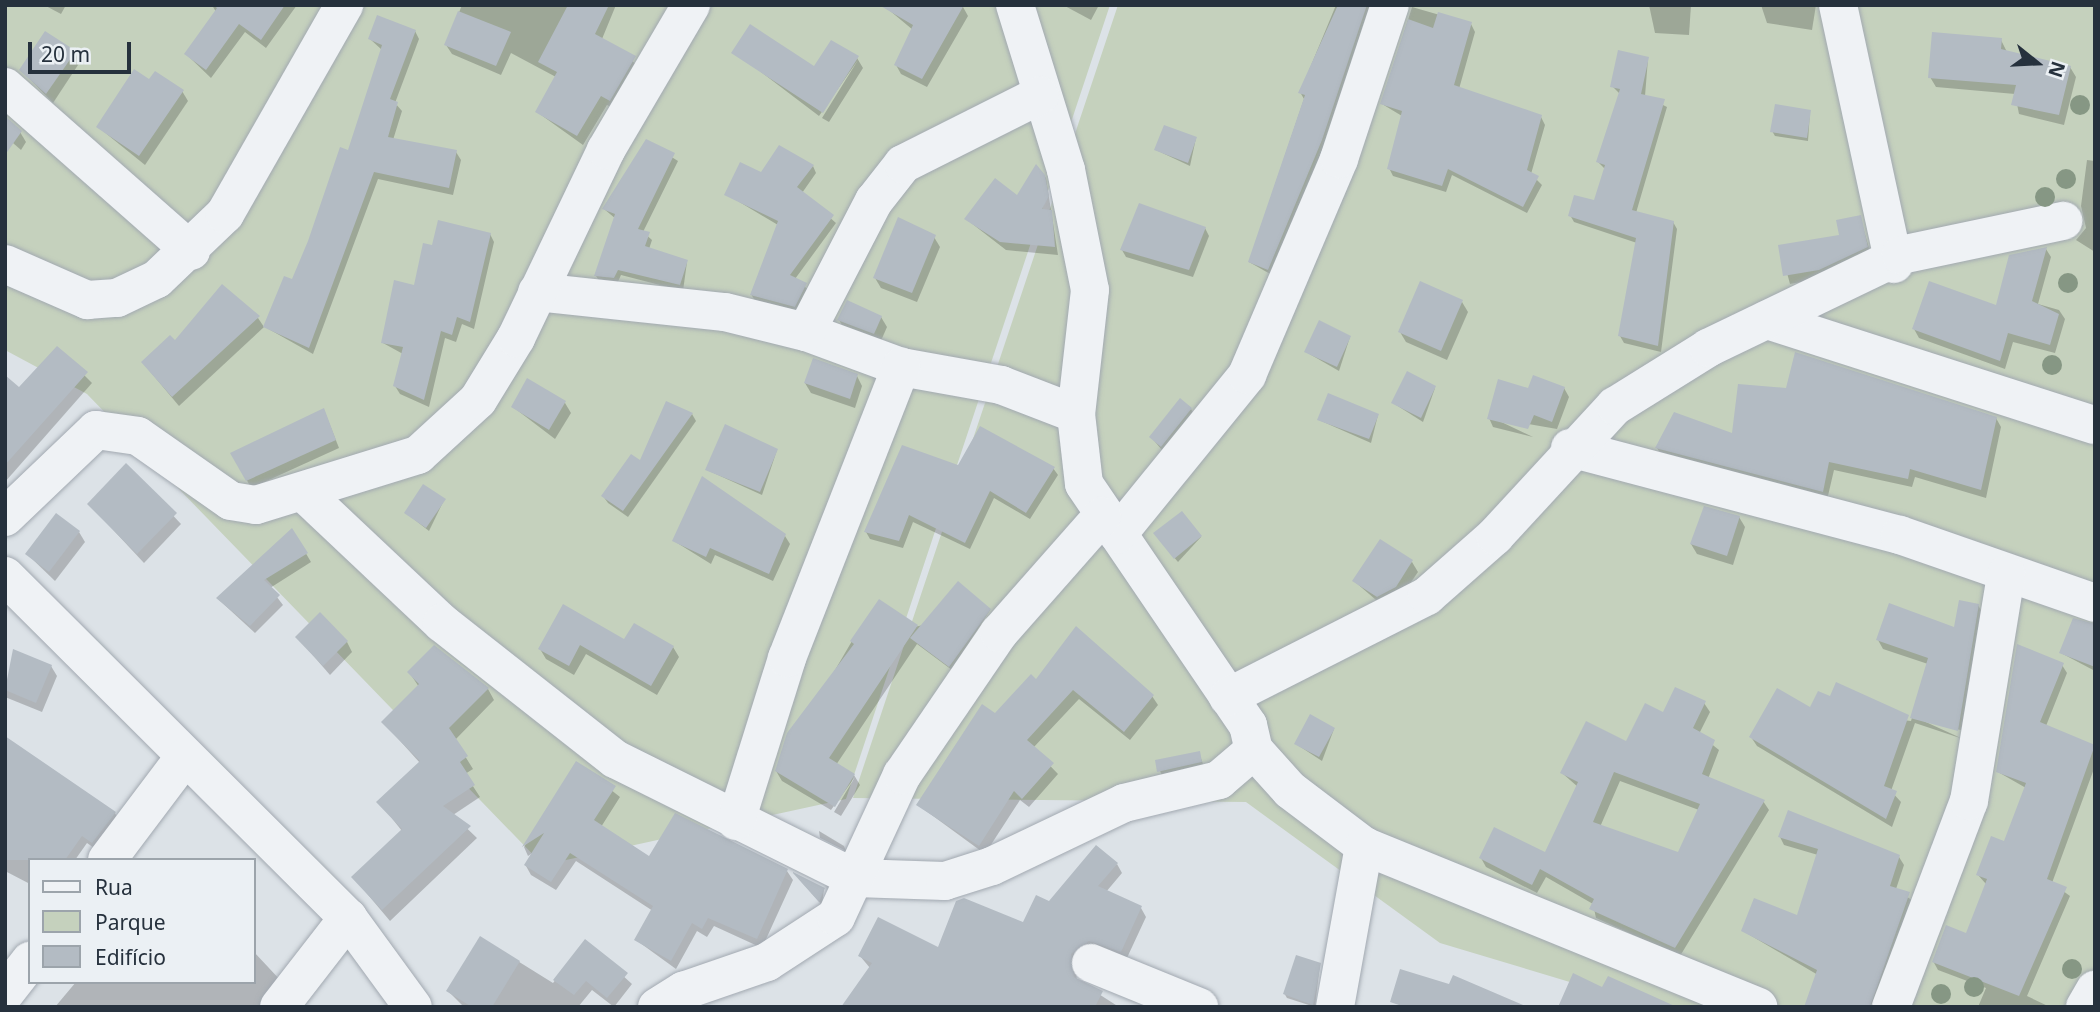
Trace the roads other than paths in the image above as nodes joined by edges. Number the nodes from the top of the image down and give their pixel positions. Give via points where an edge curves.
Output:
1 (344, 5) edge
2 (691, 5) edge
3 (1015, 5) edge
4 (1390, 5) edge
5 (1839, 5) edge
6 (5, 87) edge
7 (1040, 95) junction
8 (2063, 221) dead end
9 (191, 251) junction
10 (5, 264) edge
11 (1894, 264) junction
12 (537, 292) junction
13 (1768, 320) junction
14 (806, 332) junction
15 (901, 368) junction
16 (1076, 414) junction
17 (2095, 425) edge
18 (1570, 448) junction
19 (304, 493) junction
20 (5, 517) edge
21 (1110, 525) junction
22 (2006, 574) junction
23 (5, 576) edge
24 (2095, 603) edge
25 (1228, 697) junction
26 (1254, 750) junction
27 (184, 758) junction
28 (736, 821) junction
29 (1364, 846) junction
30 (109, 858) edge
31 (855, 878) junction
32 (348, 918) junction
33 (1091, 963) dead end
34 (28, 964) edge
35 (2095, 990) edge
36 (5, 993) edge
37 (279, 1007) edge
38 (413, 1007) edge
39 (657, 1007) edge
40 (1199, 1007) edge
41 (1335, 1007) edge
42 (1758, 1007) edge
43 (1891, 1007) edge
44 (2085, 1007) edge

1 - 9 street via 225,214
2 - 12 street via 606,150
3 - 7 street
4 - 21 street via 1339,159 1247,375
5 - 11 street
6 - 9 street
7 - 14 street via 903,164 874,201
7 - 16 street via 1066,170 1090,290
8 - 11 street via 1901,255
9 - 10 street via 117,299 87,300
11 - 13 street
12 - 14 street via 647,300
12 - 19 street via 478,400 446,433 418,455
13 - 17 street
13 - 18 street via 1708,348 1615,406
14 - 15 street
15 - 16 street via 1001,386
15 - 28 street via 787,658
16 - 21 street via 1081,470
18 - 22 street via 1900,534
18 - 25 street via 1495,536 1427,596
19 - 20 street via 256,505 231,501 138,436 96,430
19 - 28 street via 442,623 560,720 615,760
21 - 25 street
21 - 31 street via 977,666 902,775
22 - 24 street
22 - 43 street via 1969,800
23 - 27 street
25 - 26 street via 1248,725
26 - 29 street via 1290,790
26 - 31 street via 1219,780 1124,803 992,866 945,881
27 - 30 street
27 - 32 street
28 - 31 street
29 - 41 street
29 - 42 street
31 - 39 street via 836,917 800,942
32 - 37 street
32 - 38 street
33 - 40 street
34 - 36 street
35 - 44 street

